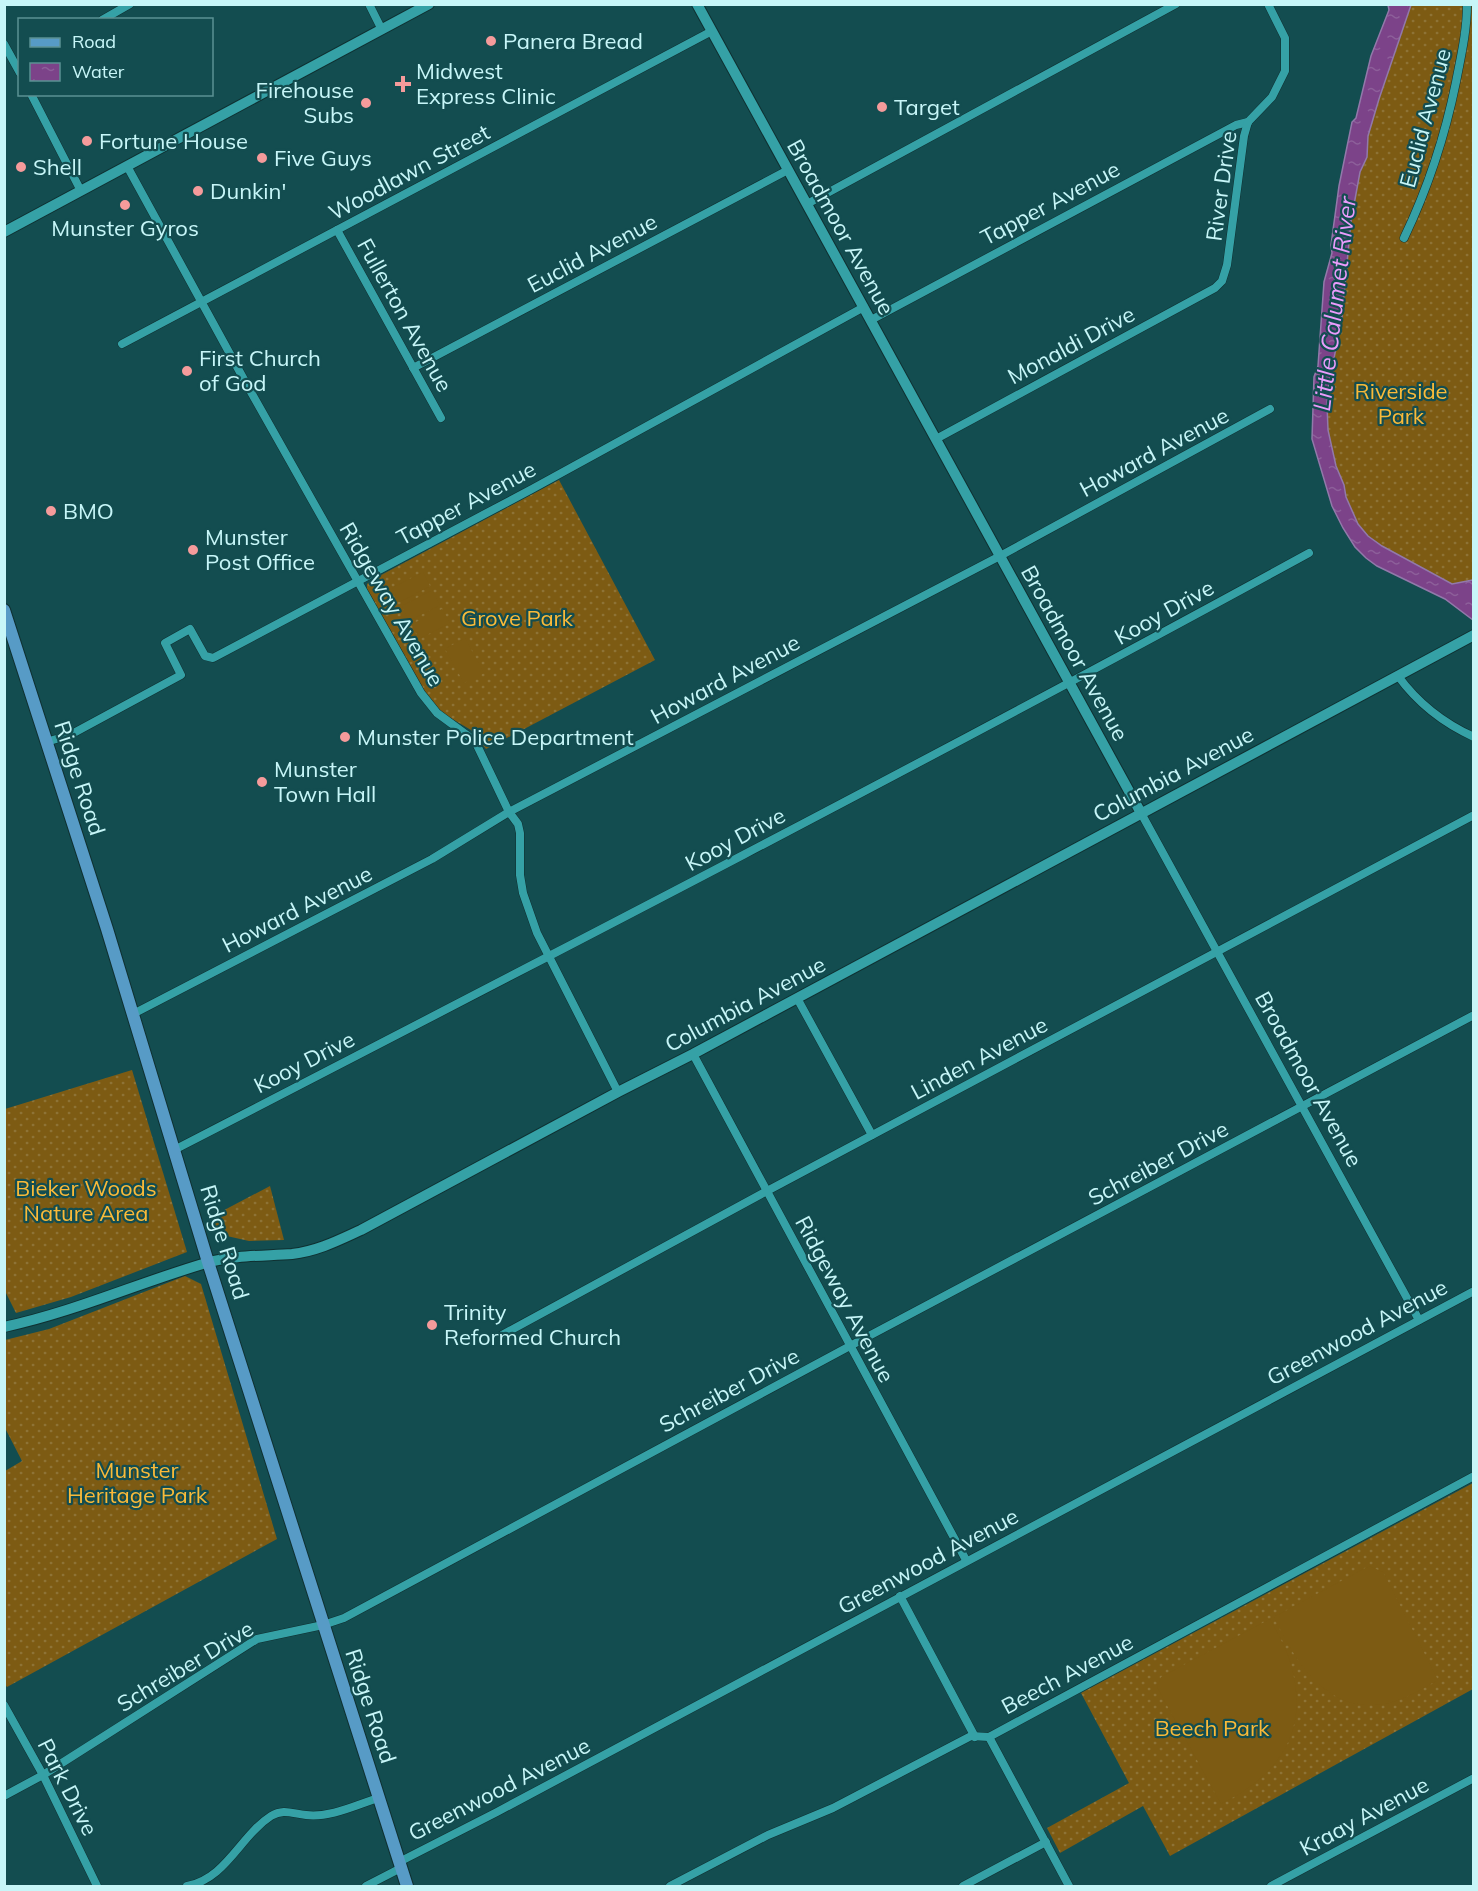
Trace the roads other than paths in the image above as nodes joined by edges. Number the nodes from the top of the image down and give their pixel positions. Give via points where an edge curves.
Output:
1 (130, 4) edge
2 (369, 4) edge
3 (429, 4) edge
4 (697, 4) edge
5 (1176, 4) edge
6 (1268, 4) edge
7 (1467, 4) edge
8 (106, 18) edge
9 (382, 30) junction
10 (712, 31) junction
11 (4, 44) edge
12 (18, 67) edge
13 (32, 96) edge
14 (1248, 122) junction
15 (127, 166) junction
16 (788, 170) junction
17 (81, 191) junction
18 (807, 204) junction
19 (337, 230) junction
20 (4, 232) edge
21 (1404, 238) dead end
22 (1222, 281) joint
23 (201, 302) junction
24 (864, 308) junction
25 (871, 320) junction
26 (122, 344) dead end
27 (413, 368) junction
28 (1270, 409) dead end
29 (441, 418) dead end
30 (936, 439) junction
31 (1309, 553) dead end
32 (1000, 556) junction
33 (358, 581) junction
34 (4, 610) edge
35 (1472, 636) edge
36 (1398, 676) junction
37 (1070, 684) junction
38 (1473, 737) edge
39 (46, 742) junction
40 (509, 812) junction
41 (1141, 813) junction
42 (1473, 815) edge
43 (1218, 952) junction
44 (550, 956) junction
45 (798, 998) junction
46 (133, 1014) junction
47 (1473, 1015) edge
48 (693, 1054) junction
49 (618, 1092) junction
50 (1302, 1107) junction
51 (872, 1135) junction
52 (174, 1150) junction
53 (767, 1191) junction
54 (208, 1262) junction
55 (1473, 1291) edge
56 (1419, 1320) junction
57 (4, 1327) edge
58 (502, 1335) dead end
59 (850, 1346) junction
60 (1473, 1476) edge
61 (966, 1560) junction
62 (900, 1596) junction
63 (323, 1625) junction
64 (4, 1705) edge
65 (975, 1737) junction
66 (989, 1737) junction
67 (43, 1775) junction
68 (1473, 1778) edge
69 (4, 1796) edge
70 (378, 1798) junction
71 (1046, 1842) junction
72 (400, 1865) junction
73 (98, 1887) edge
74 (187, 1887) edge
75 (366, 1887) edge
76 (407, 1887) edge
77 (670, 1887) edge
78 (963, 1887) edge
79 (1069, 1887) edge
80 (1271, 1887) edge

1 - 8 street
2 - 9 street
3 - 9 street
4 - 10 street, Broadmoor Avenue
5 - 18 street
6 - 14 street, River Drive via 1285,38 1285,71 1272,97
7 - 21 street, Euclid Avenue via 1467,25 1450,113 1420,205
9 - 15 street
10 - 16 street, Broadmoor Avenue
10 - 19 street, Woodlawn Street
11 - 12 street
13 - 17 street
14 - 22 street, River Drive
14 - 25 street, Tapper Avenue
15 - 17 street
15 - 23 street, Ridgeway Avenue
16 - 18 street, Broadmoor Avenue
16 - 27 street, Euclid Avenue
17 - 20 street
18 - 24 street, Broadmoor Avenue
19 - 23 street, Woodlawn Street
19 - 27 street, Fullerton Avenue
22 - 30 street, Monaldi Drive
23 - 26 street, Woodlawn Street
23 - 33 street, Ridgeway Avenue
24 - 25 street, Broadmoor Avenue
24 - 33 street, Tapper Avenue
25 - 30 street, Broadmoor Avenue
27 - 29 street, Fullerton Avenue
28 - 32 street, Howard Avenue
30 - 32 street, Broadmoor Avenue
31 - 37 street, Kooy Drive
32 - 37 street, Broadmoor Avenue
32 - 40 street, Howard Avenue
33 - 39 street, Tapper Avenue via 213,658 205,656 190,629 165,643 181,675 70,735
33 - 40 street, Ridgeway Avenue via 421,693 437,713 475,741
34 - 39 main road, Ridge Road
35 - 36 street, Columbia Avenue
36 - 38 street via 1434,713
36 - 41 street, Columbia Avenue
37 - 41 street, Broadmoor Avenue
37 - 44 street, Kooy Drive
39 - 46 main road, Ridge Road
40 - 44 street, Ridgeway Avenue via 520,833 523,893
40 - 46 street, Howard Avenue via 432,859
41 - 43 street, Broadmoor Avenue
41 - 45 street, Columbia Avenue
42 - 43 street, Linden Avenue
43 - 50 street, Broadmoor Avenue
43 - 51 street, Linden Avenue
44 - 49 street, Ridgeway Avenue
44 - 52 street, Kooy Drive
45 - 48 street, Columbia Avenue
45 - 51 street
46 - 52 main road, Ridge Road
47 - 50 street, Schreiber Drive
48 - 49 street, Columbia Avenue
48 - 53 street, Ridgeway Avenue
49 - 54 street, Columbia Avenue via 324,1248
50 - 56 street, Broadmoor Avenue
50 - 59 street, Schreiber Drive
51 - 53 street, Linden Avenue
52 - 54 main road, Ridge Road
53 - 58 street, Linden Avenue
53 - 59 street, Ridgeway Avenue
54 - 57 street, Columbia Avenue
54 - 63 main road, Ridge Road
55 - 56 street, Greenwood Avenue
56 - 61 street, Greenwood Avenue
59 - 61 street, Ridgeway Avenue
59 - 63 street, Schreiber Drive via 344,1618
60 - 66 street, Beech Avenue
61 - 62 street, Greenwood Avenue
62 - 65 street
62 - 72 street, Greenwood Avenue
63 - 67 street, Schreiber Drive via 257,1639
63 - 70 main road, Ridge Road
64 - 67 street, Park Drive
65 - 66 street, Beech Avenue
65 - 77 street, Beech Avenue via 833,1808 768,1835
66 - 71 street
67 - 69 street, Schreiber Drive
67 - 73 street, Park Drive
68 - 80 street, Kraay Avenue
70 - 72 main road, Ridge Road
70 - 74 street via 327,1814 306,1815 290,1810 272,1815 227,1863 198,1884
71 - 78 street
71 - 79 street
72 - 75 street, Greenwood Avenue
72 - 76 main road, Ridge Road

